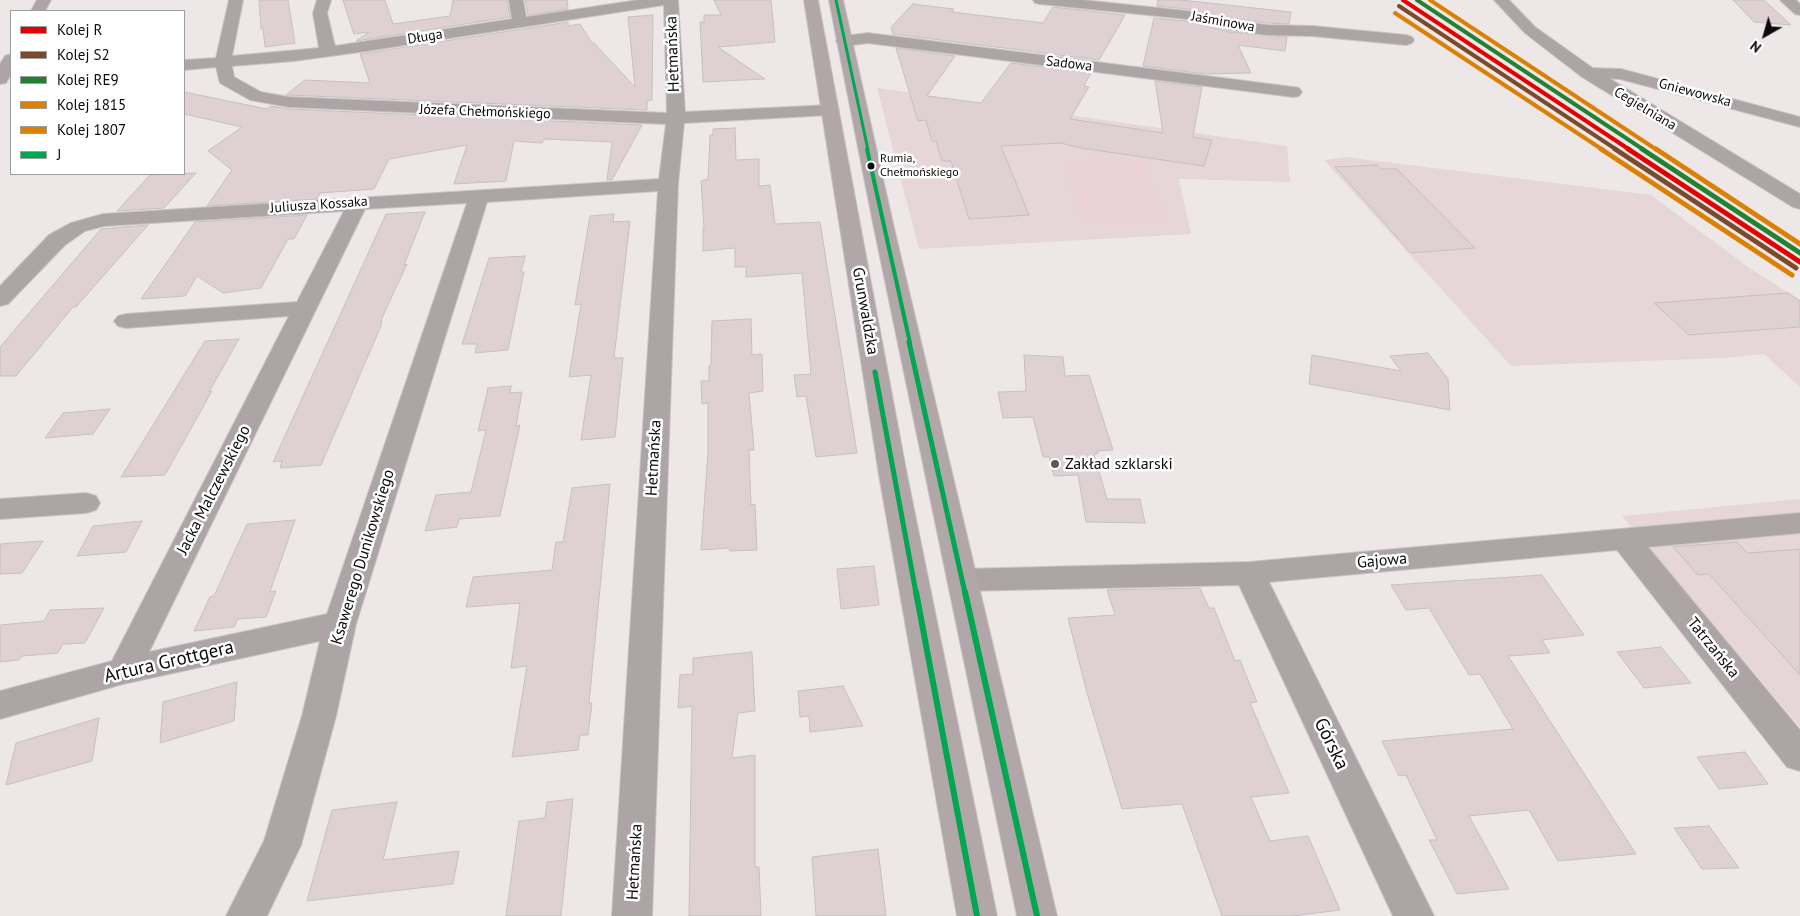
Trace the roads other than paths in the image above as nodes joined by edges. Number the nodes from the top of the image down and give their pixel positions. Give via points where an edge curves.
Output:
1 (236, 0) edge
2 (324, 0) edge
3 (516, 0) edge
4 (666, 0) edge
5 (671, 0) edge
6 (811, 0) edge
7 (836, 0) edge
8 (1040, 0) edge
9 (1501, 0) edge
10 (1787, 0) edge
11 (1800, 12) edge
12 (520, 23) junction
13 (1406, 40) dead end
14 (844, 41) junction
15 (328, 51) junction
16 (10, 61) edge
17 (223, 61) junction
18 (185, 65) edge
19 (1588, 73) junction
20 (0, 80) edge
21 (1293, 92) dead end
22 (830, 110) junction
23 (676, 118) junction
24 (1800, 122) edge
25 (668, 184) junction
26 (478, 196) junction
27 (358, 202) junction
28 (1800, 203) edge
29 (0, 299) edge
30 (306, 308) junction
31 (126, 321) dead end
32 (86, 503) dead end
33 (0, 509) edge
34 (1800, 523) edge
35 (1625, 540) junction
36 (1248, 572) junction
37 (963, 580) junction
38 (340, 624) junction
39 (123, 671) junction
40 (0, 705) edge
41 (1800, 756) edge
42 (246, 916) edge
43 (632, 916) edge
44 (977, 916) edge
45 (1037, 916) edge
46 (1414, 916) edge

1 - 17 street
2 - 15 street via 320,13
3 - 12 street
4 - 12 street, Długa
5 - 23 street, Hetmańska
6 - 22 main road, Grunwaldzka
7 - 14 main road
8 - 13 street, Jaśminowa via 1187,15 1267,30 1312,30
9 - 19 street, Cegielniana via 1530,30
10 - 11 street
12 - 15 street, Długa
14 - 21 street, Sadowa via 868,38
14 - 37 main road
15 - 17 street, Długa
16 - 20 street
17 - 18 street, Długa
17 - 23 street, Józefa Chełmońskiego via 226,79 232,84 256,96 288,102
19 - 24 street, Gniewowska via 1621,74 1643,79
19 - 28 street, Cegielniana
22 - 23 street, Józefa Chełmońskiego
22 - 44 main road, Grunwaldzka via 893,475
23 - 25 street, Hetmańska
25 - 26 street, Juliusza Kossaka
25 - 43 street, Hetmańska
26 - 27 street, Juliusza Kossaka
26 - 38 street, Ksawerego Dunikowskiego
27 - 29 street, Juliusza Kossaka via 103,220 78,226 57,240
27 - 30 street, Jacka Malczewskiego
30 - 31 street
30 - 39 street, Jacka Malczewskiego
32 - 33 street
34 - 35 street, Gajowa
35 - 36 street, Gajowa
35 - 41 street, Tatrzańska
36 - 37 street, Gajowa
36 - 46 street, Górska
37 - 45 main road
38 - 39 street, Artura Grottgera
38 - 42 street, Ksawerego Dunikowskiego via 319,716 282,845
39 - 40 street, Artura Grottgera

